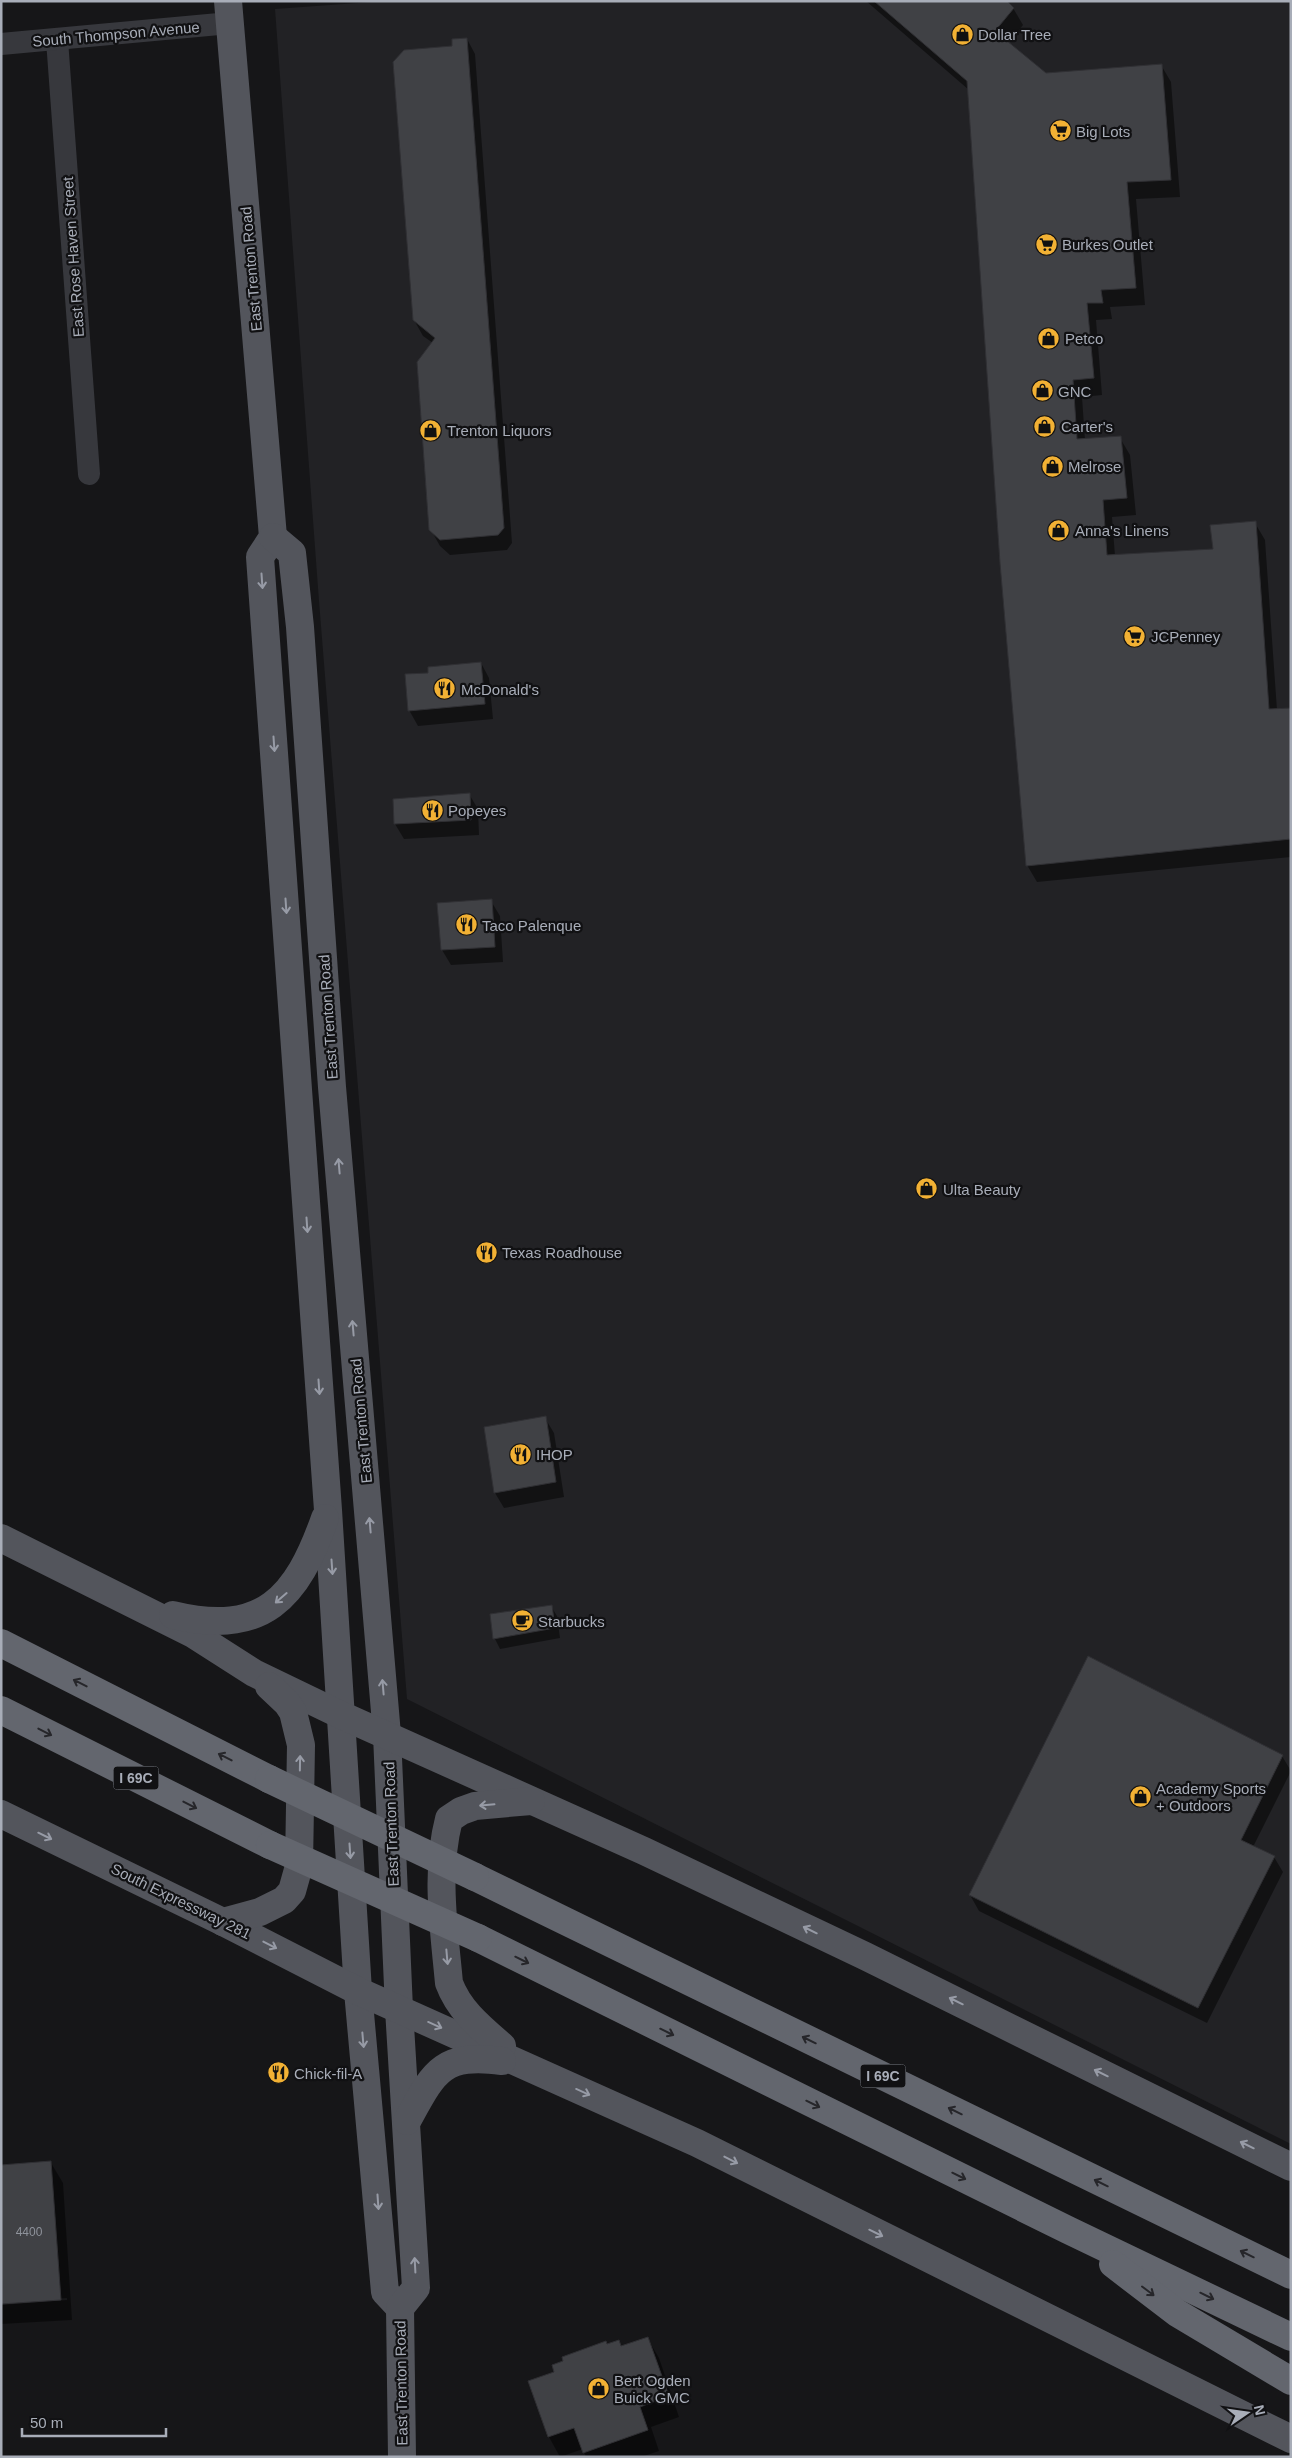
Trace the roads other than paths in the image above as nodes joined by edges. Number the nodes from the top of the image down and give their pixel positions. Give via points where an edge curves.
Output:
1 (229, 12) edge
2 (57, 40) junction
3 (1, 44) edge
4 (89, 474) dead end
5 (273, 537) junction
6 (328, 1510) junction
7 (1, 1538) edge
8 (142, 1608) junction
9 (1, 1643) edge
10 (254, 1673) junction
11 (1, 1710) edge
12 (342, 1715) junction
13 (387, 1735) junction
14 (535, 1801) junction
15 (1, 1814) edge
16 (223, 1922) junction
17 (358, 1991) junction
18 (399, 2009) junction
19 (522, 2064) junction
20 (407, 2121) junction
21 (1291, 2167) edge
22 (1068, 2230) junction
23 (1291, 2276) edge
24 (400, 2308) junction
25 (1291, 2337) edge
26 (1291, 2381) edge
27 (1291, 2439) edge
28 (402, 2457) edge

1 - 2 street, South Thompson Avenue
1 - 5 main road, East Trenton Road
2 - 3 street, South Thompson Avenue
2 - 4 street, East Rose Haven Street
5 -> 6 main road, East Trenton Road via 260,557
13 -> 5 main road, East Trenton Road via 332,1087 300,627 292,553
6 -> 8 main road via 314,1551 302,1573 291,1590 266,1609 240,1619 202,1622
6 -> 12 main road, East Trenton Road
7 - 8 main road
8 - 10 main road via 193,1634
23 -> 9 highway, I 69C, bridge via 269,1779
10 - 12 main road
16 -> 10 main road via 260,1912 284,1900 292,1891 300,1866 301,1745 297,1726 287,1703
11 -> 22 highway, I 69C, bridge via 270,1845 478,1938
12 - 13 main road
12 -> 17 main road, East Trenton Road
13 - 14 main road
13 - 18 main road, East Trenton Road
14 -> 19 main road via 475,1806 461,1810 449,1819 440,1885 449,1982 455,1998 472,2020
21 -> 14 main road via 865,1956
15 -> 16 main road, South Expressway 281
16 -> 17 main road, South Expressway 281
17 - 18 main road, South Expressway 281
17 -> 24 main road, East Trenton Road via 385,2292
18 -> 19 main road, South Expressway 281
18 - 20 main road, East Trenton Road
19 - 20 main road via 476,2058 453,2062 432,2078
19 -> 27 main road, South Expressway 281 via 697,2143
24 -> 20 main road, East Trenton Road via 416,2288
22 -> 25 highway, I 69C
22 -> 26 highway via 1177,2313
24 - 28 main road, East Trenton Road

